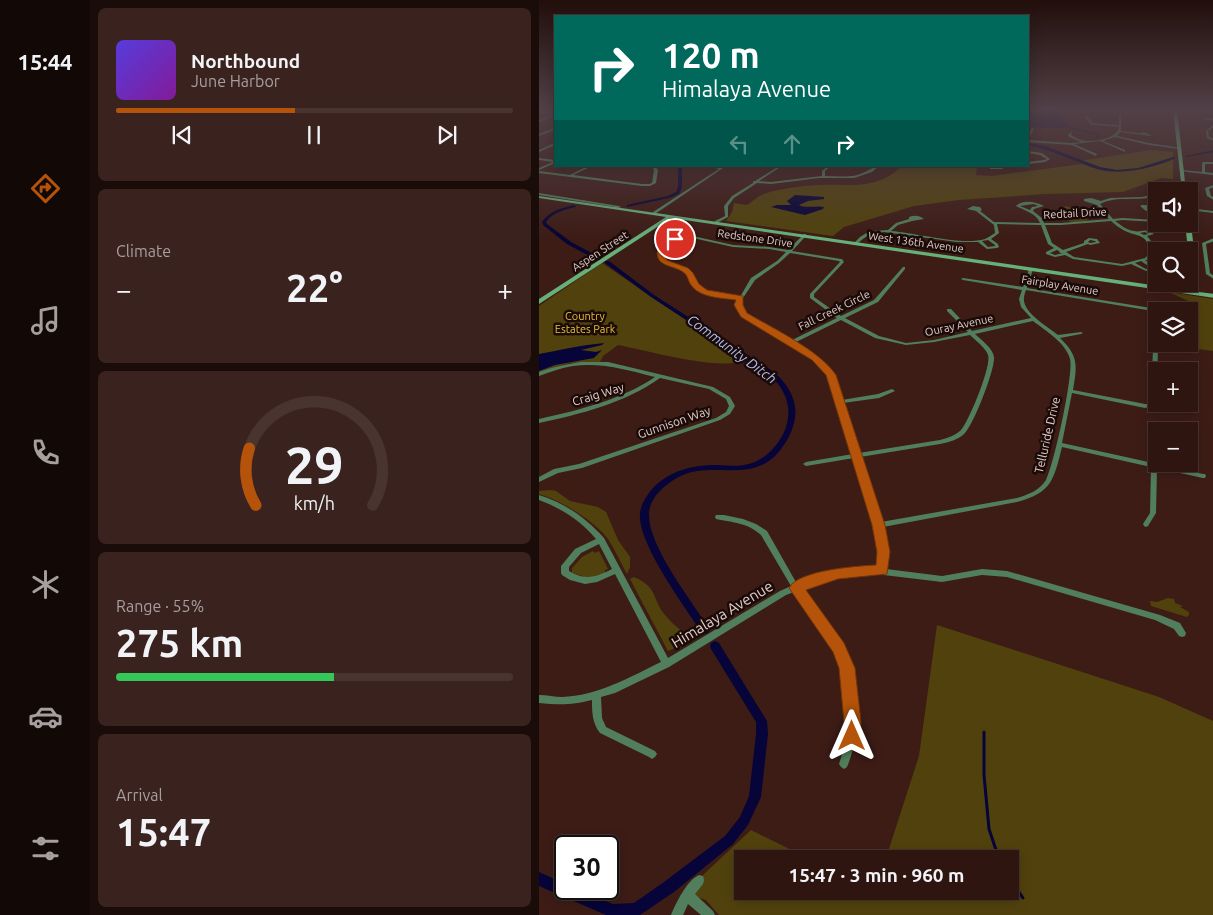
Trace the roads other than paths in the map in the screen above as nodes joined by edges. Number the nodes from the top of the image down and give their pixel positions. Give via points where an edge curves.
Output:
1 (1033, 153) edge
2 (1089, 153) edge
3 (1180, 153) edge
4 (1096, 156) dead end
5 (539, 159) edge
6 (554, 162) edge
7 (554, 162) edge
8 (1029, 163) edge
9 (1213, 163) edge
10 (589, 167) edge
11 (654, 167) edge
12 (723, 167) edge
13 (779, 167) edge
14 (829, 167) edge
15 (877, 167) edge
16 (539, 170) edge
17 (1182, 171) junction
18 (1204, 173) junction
19 (1213, 174) edge
20 (571, 176) junction
21 (823, 177) junction
22 (754, 182) junction
23 (1183, 182) edge
24 (1213, 186) edge
25 (539, 195) edge
26 (1148, 197) edge
27 (1134, 199) junction
28 (1213, 199) edge
29 (1144, 206) dead end
30 (1198, 210) edge
31 (978, 211) dead end
32 (1031, 212) junction
33 (1213, 212) edge
34 (654, 213) junction
35 (671, 216) junction
36 (911, 220) dead end
37 (1113, 220) junction
38 (718, 221) junction
39 (1148, 221) edge
40 (995, 223) junction
41 (1043, 224) junction
42 (889, 231) junction
43 (1186, 232) edge
44 (1137, 233) junction
45 (805, 235) junction
46 (1144, 236) junction
47 (1213, 239) edge
48 (989, 240) junction
49 (979, 241) junction
50 (857, 243) junction
51 (1088, 243) dead end
52 (789, 251) junction
53 (1061, 252) junction
54 (827, 257) joint
55 (1142, 260) junction
56 (1131, 263) junction
57 (904, 268) dead end
58 (1031, 269) junction
59 (963, 278) dead end
60 (1213, 278) edge
61 (1025, 288) junction
62 (1196, 293) junction
63 (1213, 296) edge
64 (741, 298) junction
65 (539, 302) edge
66 (949, 310) dead end
67 (841, 318) junction
68 (1034, 319) junction
69 (971, 333) junction
70 (1081, 333) dead end
71 (1057, 338) junction
72 (790, 343) junction
73 (1155, 362) edge
74 (539, 374) edge
75 (659, 376) junction
76 (1069, 390) junction
77 (891, 391) dead end
78 (840, 402) junction
79 (1148, 405) edge
80 (539, 421) edge
81 (1059, 444) junction
82 (856, 455) junction
83 (806, 464) dead end
84 (1148, 464) edge
85 (1154, 472) edge
86 (1185, 472) edge
87 (1203, 476) dead end
88 (539, 480) edge
89 (539, 497) edge
90 (718, 517) dead end
91 (1146, 524) dead end
92 (879, 525) junction
93 (601, 540) junction
94 (617, 570) junction
95 (882, 570) junction
96 (796, 588) junction
97 (1182, 633) dead end
98 (666, 664) junction
99 (597, 695) junction
100 (539, 699) edge
101 (653, 754) dead end
102 (844, 764) dead end
103 (699, 880) dead end
104 (687, 895) junction
105 (677, 915) edge
106 (709, 915) edge

1 - 8 street via 1049,158 1045,162
2 - 4 street
3 - 17 main road
5 - 6 street
7 - 16 street
9 - 18 street via 1202,164
10 - 20 street
11 - 20 street via 655,183 650,187
12 - 34 street
13 - 22 street
14 - 21 street
15 - 21 street via 857,177
16 - 20 street
17 - 18 street
17 - 23 main road
18 - 19 street
21 - 22 street
22 - 38 street via 733,197 725,206 727,216
24 - 28 street via 1207,188
25 - 34 main road, West 136th Avenue
26 - 27 street
27 - 29 street
27 - 37 street via 1099,203
30 - 33 street
31 - 40 street
32 - 32 street via 1019,207 1018,205 1042,205
32 - 41 street
34 - 35 main road, West 136th Avenue
35 - 38 main road, West 136th Avenue
35 - 65 main road, Aspen Street
36 - 42 street via 897,224
37 - 39 street, Redtail Drive
37 - 41 street, Redtail Drive
37 - 44 street
38 - 45 main road, West 136th Avenue
40 - 41 street, Redtail Drive
40 - 48 street via 997,233
41 - 53 street via 1050,244
42 - 49 street via 920,237
42 - 50 street via 870,233
43 - 62 main road
44 - 46 street
44 - 46 street via 1145,231 1151,234
45 - 50 main road, West 136th Avenue
45 - 52 street
46 - 55 street via 1151,244 1152,253
47 - 60 street via 1204,243 1209,274
48 - 49 street
48 - 49 street via 997,247 987,248
50 - 58 main road, West 136th Avenue
51 - 53 street
52 - 54 street, Redstone Drive
52 - 64 street via 753,279
52 - 64 street, Redstone Drive via 733,246 681,236 663,248 662,260 685,270 695,286 704,292
53 - 56 street via 1078,259 1110,264
54 - 67 street, Ouray Avenue via 842,262 812,297
55 - 56 street
55 - 56 street via 1154,268 1146,270
57 - 67 street, Fall Creek Circle via 880,298
58 - 61 street, Telluride Drive
58 - 62 main road, West 136th Avenue
59 - 61 street, Fairplay Avenue
61 - 68 street, Telluride Drive via 1021,303
61 - 73 street, Fairplay Avenue via 1157,309
62 - 63 main road, West 136th Avenue
64 - 72 street via 739,305 744,315
66 - 69 street
67 - 69 street, Ouray Avenue via 877,337 899,343 924,343
67 - 72 street, Fall Creek Circle
68 - 69 street, Ouray Avenue
68 - 71 street, Telluride Drive
69 - 82 street via 990,352 991,362 964,430 940,442
70 - 71 street
71 - 76 street, Telluride Drive via 1073,359
72 - 78 street via 826,367
74 - 75 street, Gunnison Way via 591,363
75 - 80 street, Craig Way via 635,392
75 - 88 street, Gunnison Way via 717,391 731,402 731,412 580,466 556,471
76 - 79 street
76 - 81 street, Telluride Drive
77 - 78 street
78 - 82 street
81 - 84 street
81 - 92 street, Telluride Drive via 1050,478 1030,496
82 - 83 street
82 - 92 street
85 - 91 street via 1153,513
86 - 87 street
89 - 93 street via 560,506
90 - 96 street via 746,522 764,533
92 - 95 street via 884,552
93 - 94 street
93 - 94 street via 574,556 565,566 565,573 588,582
94 - 98 street
95 - 96 street, Himalaya Avenue via 838,573
95 - 97 street, Himalaya Avenue via 942,579 982,572 1007,574 1157,617 1177,626
96 - 98 street, Himalaya Avenue
96 - 102 street via 839,648 847,668 853,722
98 - 99 street, Himalaya Avenue
99 - 100 street, Himalaya Avenue via 562,701
99 - 101 street via 598,725
103 - 104 street
104 - 105 street
104 - 106 street

